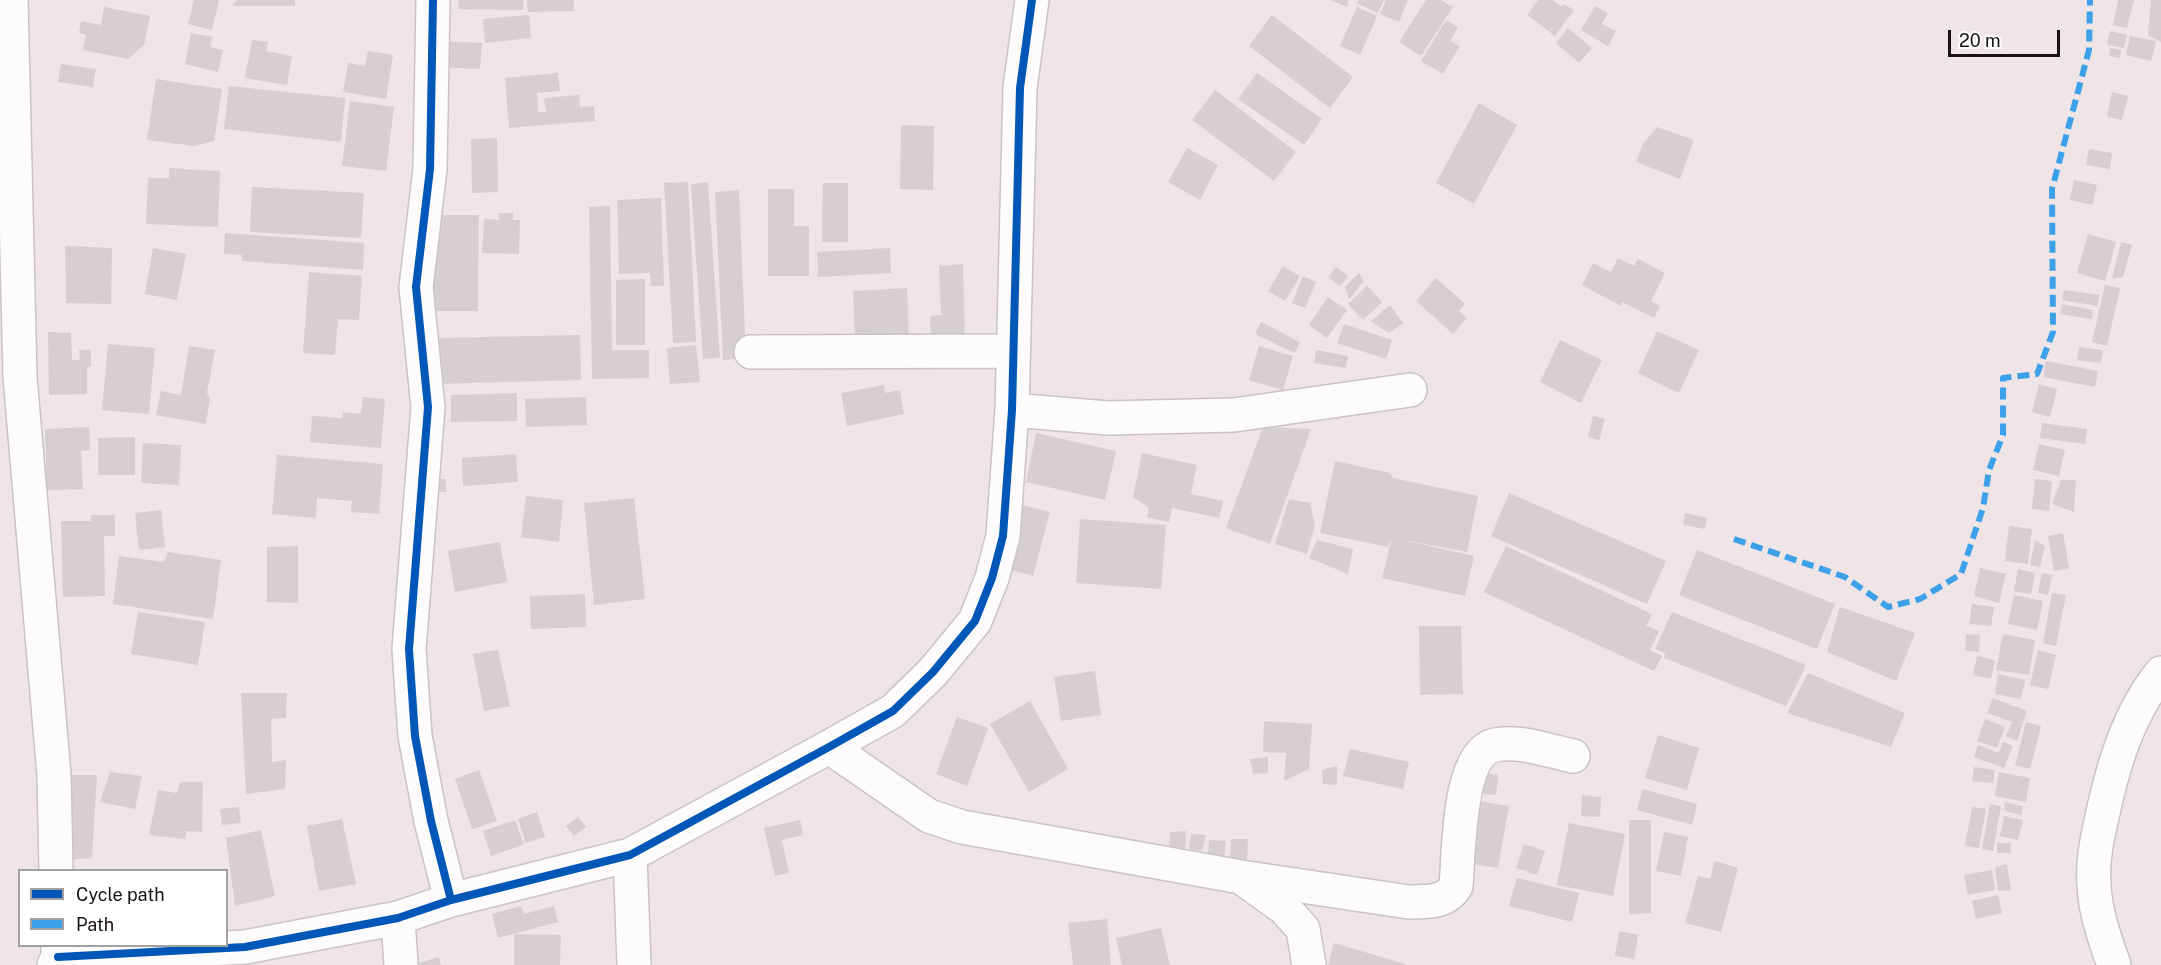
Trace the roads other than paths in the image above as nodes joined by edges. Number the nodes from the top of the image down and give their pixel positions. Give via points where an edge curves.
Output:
1 (11, 0) edge
2 (433, 0) edge
3 (1035, 1) edge
4 (1013, 351) junction
5 (752, 352) dead end
6 (1410, 390) dead end
7 (1012, 410) junction
8 (2161, 673) edge
9 (829, 747) junction
10 (1573, 756) dead end
11 (630, 855) junction
12 (56, 869) edge
13 (1241, 877) junction
14 (451, 900) junction
15 (398, 918) junction
16 (57, 956) edge
17 (401, 965) edge
18 (634, 965) edge
19 (1309, 965) edge
20 (2114, 965) edge

1 - 12 street via 20,378 54,775
2 - 14 street via 430,169 416,287 428,407 410,649 415,736
3 - 4 street via 1020,88
4 - 5 street
4 - 7 street
6 - 7 street via 1234,415 1108,418
7 - 9 street via 1003,536 975,621 933,672 893,711
8 - 20 street via 2126,731 2093,857 2094,887
9 - 11 street
9 - 13 street via 929,816 973,829
10 - 13 street via 1511,743 1492,746 1478,758 1462,810 1456,886 1440,899 1409,902
11 - 14 street
11 - 18 street
13 - 19 street via 1284,909 1303,929
14 - 15 street
15 - 16 street via 245,947
15 - 17 street

